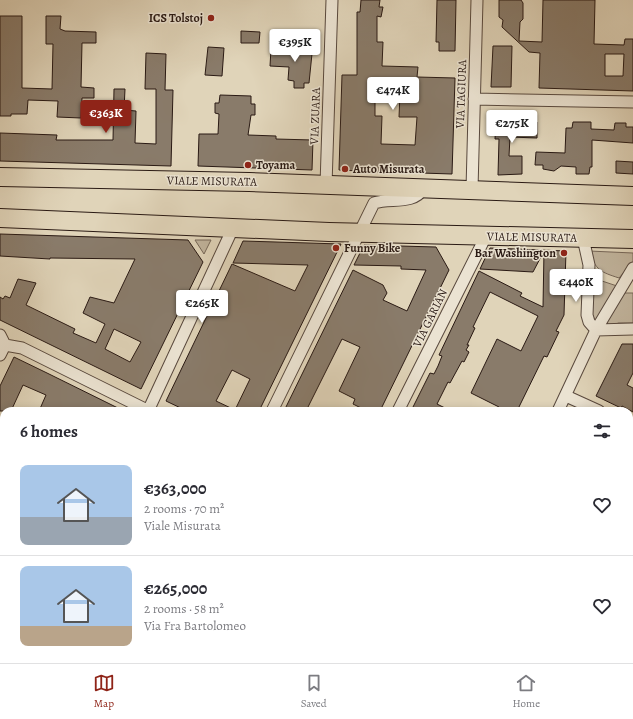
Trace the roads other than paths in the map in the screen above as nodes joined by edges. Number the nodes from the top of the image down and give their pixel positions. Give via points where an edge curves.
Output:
1 (332, 0) edge
2 (477, 0) edge
3 (474, 99) junction
4 (633, 102) edge
5 (0, 178) edge
6 (326, 185) junction
7 (424, 188) junction
8 (472, 189) junction
9 (633, 196) edge
10 (0, 218) edge
11 (233, 228) junction
12 (359, 233) junction
13 (486, 236) junction
14 (583, 238) junction
15 (633, 239) edge
16 (633, 268) edge
17 (633, 329) edge
18 (596, 330) junction
19 (2, 345) edge
20 (566, 396) junction
21 (140, 407) edge
22 (150, 407) edge
23 (274, 407) edge
24 (400, 407) edge
25 (560, 407) edge
26 (589, 407) edge

1 - 6 street, VIA ZUARA
2 - 3 street, VIA TAGIURA
3 - 4 street
3 - 8 street, VIA TAGIURA
5 - 6 main road, VIALE MISURATA
6 - 7 main road, VIALE MISURATA
7 - 8 main road, VIALE MISURATA
7 - 12 street via 416,197 374,203
8 - 9 main road, VIALE MISURATA
10 - 11 main road, VIALE MISURATA
11 - 12 main road, VIALE MISURATA
11 - 22 street
12 - 13 main road, VIALE MISURATA
12 - 23 street
13 - 14 main road, VIALE MISURATA
13 - 24 street, VIA GARIAN
14 - 15 main road, VIALE MISURATA
14 - 18 street via 588,265 587,315
16 - 18 street
17 - 18 street
18 - 20 street
19 - 21 street via 22,348
20 - 25 street
20 - 26 street

